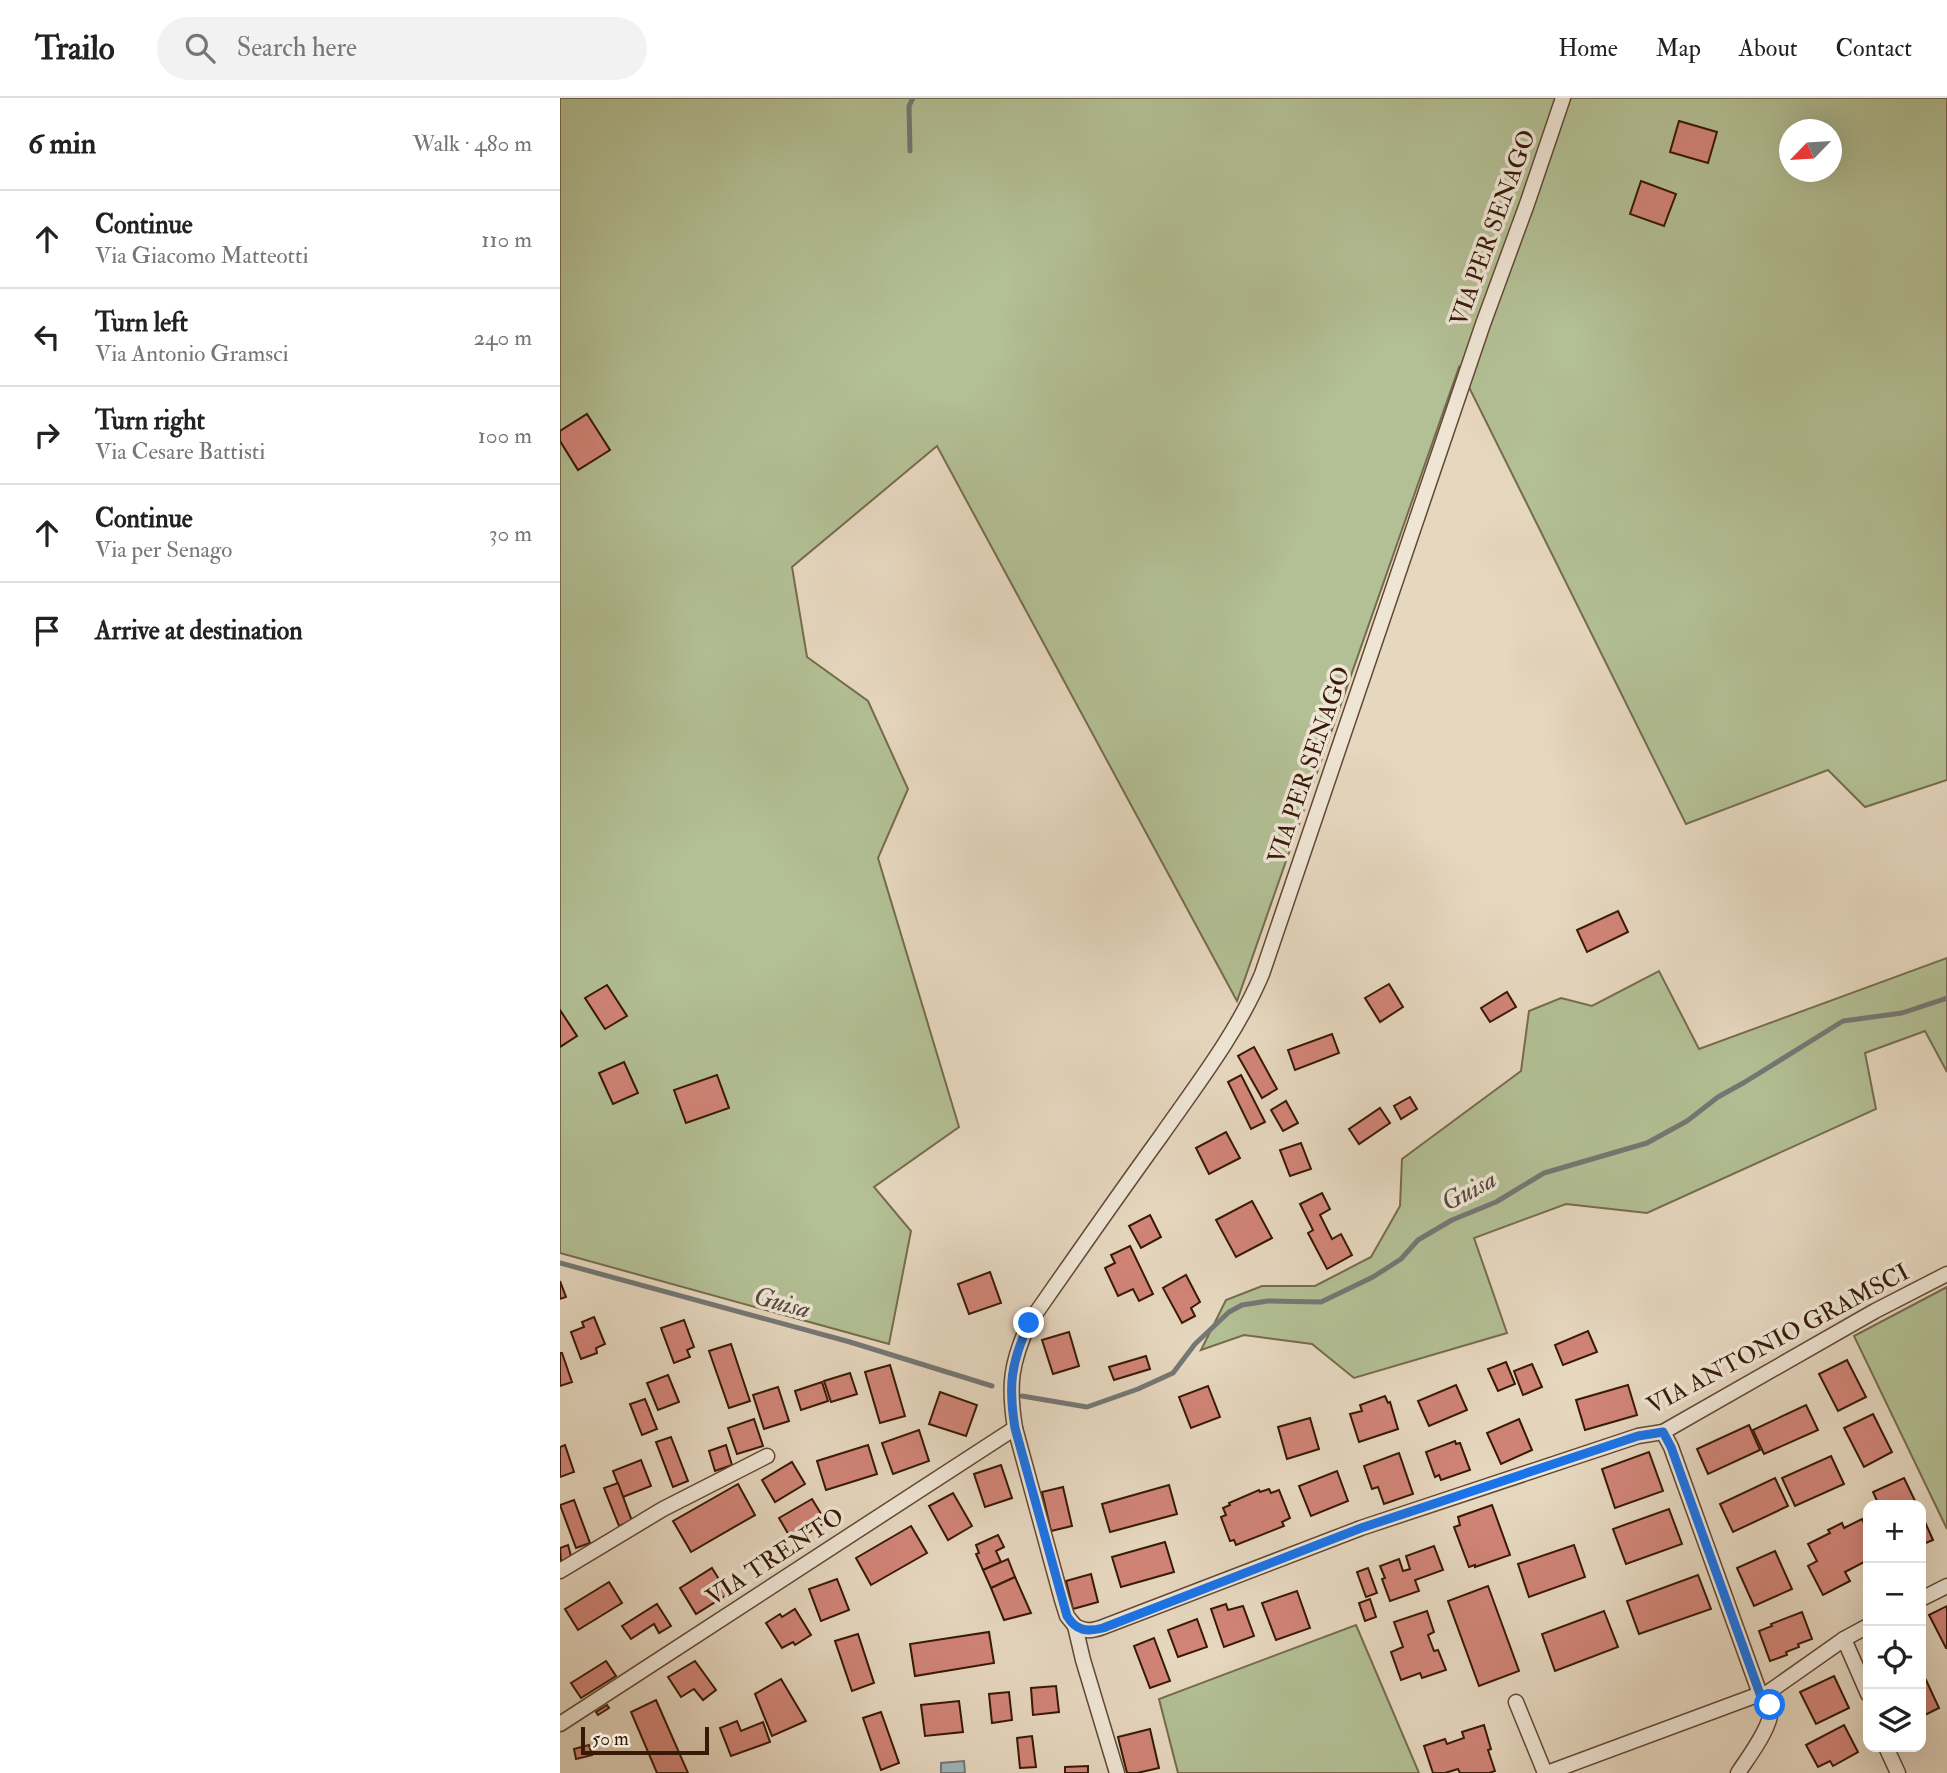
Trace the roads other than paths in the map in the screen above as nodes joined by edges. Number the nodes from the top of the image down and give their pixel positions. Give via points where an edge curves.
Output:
1 (1563, 98) edge
2 (1947, 1274) edge
3 (1015, 1428) junction
4 (1663, 1432) junction
5 (766, 1456) dead end
6 (560, 1571) edge
7 (1947, 1586) edge
8 (1926, 1596) edge
9 (1075, 1626) junction
10 (1863, 1629) edge
11 (1844, 1639) junction
12 (1865, 1689) edge
13 (1761, 1695) junction
14 (1516, 1702) dead end
15 (560, 1724) edge
16 (1888, 1752) edge
17 (1117, 1773) edge
18 (1546, 1773) edge
19 (1738, 1773) edge
20 (1898, 1773) edge

1 - 3 street, VIA PER SENAGO via 1262,974 1239,1023 1213,1062 1029,1323 1012,1376
2 - 4 street, VIA ANTONIO GRAMSCI
3 - 9 street, VIA PER SENAGO via 1062,1600
3 - 15 street, VIA TRENTO
4 - 9 street, VIA ANTONIO GRAMSCI via 1638,1436 1361,1528 1103,1628 1083,1631
4 - 13 street
5 - 6 street via 663,1509
7 - 8 street
9 - 17 street, VIA PER SENAGO
10 - 11 street
11 - 12 street
11 - 13 street
13 - 18 street
13 - 19 street via 1770,1705 1770,1715
14 - 18 street
16 - 20 street

